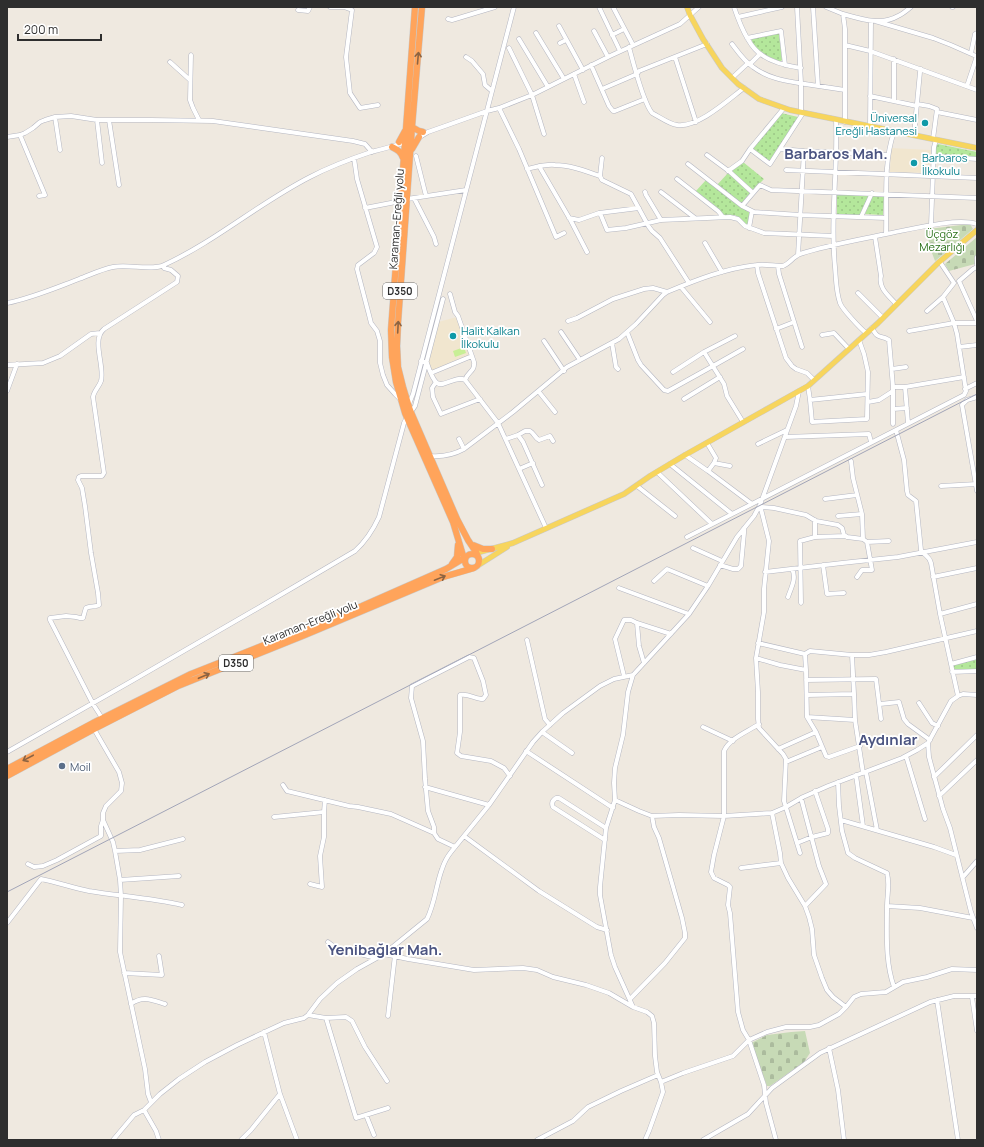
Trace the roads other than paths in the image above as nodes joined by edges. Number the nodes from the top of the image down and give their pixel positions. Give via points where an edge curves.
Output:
1 (310, 7) edge
2 (330, 7) edge
3 (344, 7) edge
4 (415, 7) edge
5 (422, 7) edge
6 (495, 7) edge
7 (513, 7) edge
8 (599, 7) edge
9 (613, 7) edge
10 (687, 7) edge
11 (699, 7) edge
12 (734, 7) edge
13 (782, 7) edge
14 (797, 7) edge
15 (813, 7) edge
16 (826, 7) edge
17 (911, 7) edge
18 (477, 9) edge
19 (298, 10) dead end
20 (843, 14) junction
21 (690, 15) junction
22 (738, 17) junction
23 (448, 19) dead end
24 (873, 21) junction
25 (559, 26) dead end
26 (624, 29) junction
27 (594, 31) dead end
28 (536, 33) dead end
29 (977, 33) edge
30 (612, 35) junction
31 (747, 38) junction
32 (519, 39) dead end
33 (566, 40) junction
34 (560, 44) dead end
35 (706, 44) junction
36 (732, 44) dead end
37 (845, 45) junction
38 (631, 46) junction
39 (509, 48) dead end
40 (870, 51) junction
41 (620, 52) junction
42 (971, 53) junction
43 (760, 54) junction
44 (191, 55) dead end
45 (977, 56) edge
46 (608, 57) junction
47 (675, 57) junction
48 (466, 58) dead end
49 (894, 59) junction
50 (170, 62) dead end
51 (748, 64) junction
52 (592, 65) junction
53 (785, 65) junction
54 (801, 68) junction
55 (921, 69) junction
56 (583, 70) junction
57 (574, 74) junction
58 (637, 74) junction
59 (732, 78) junction
60 (564, 79) junction
61 (190, 80) junction
62 (802, 83) junction
63 (818, 86) junction
64 (967, 86) junction
65 (548, 87) junction
66 (744, 88) junction
67 (602, 89) junction
68 (845, 90) junction
69 (977, 90) edge
70 (492, 91) junction
71 (532, 95) junction
72 (870, 96) junction
73 (645, 99) junction
74 (894, 101) junction
75 (584, 102) dead end
76 (378, 105) dead end
77 (917, 105) junction
78 (499, 108) junction
79 (784, 108) junction
80 (487, 111) junction
81 (937, 112) junction
82 (802, 113) junction
83 (55, 117) junction
84 (97, 120) junction
85 (109, 120) junction
86 (199, 120) junction
87 (836, 120) junction
88 (977, 120) edge
89 (696, 122) junction
90 (845, 122) junction
91 (409, 127) junction
92 (870, 127) junction
93 (426, 132) junction
94 (894, 132) junction
95 (544, 134) dead end
96 (20, 135) junction
97 (914, 136) junction
98 (7, 137) edge
99 (419, 138) junction
100 (935, 139) junction
101 (407, 140) junction
102 (392, 147) junction
103 (977, 148) edge
104 (750, 149) junction
105 (780, 149) junction
106 (60, 150) dead end
107 (804, 151) junction
108 (372, 152) junction
109 (837, 153) junction
110 (413, 155) junction
111 (707, 155) dead end
112 (888, 155) junction
113 (934, 156) junction
114 (354, 158) junction
115 (602, 158) dead end
116 (977, 159) edge
117 (404, 162) junction
118 (102, 163) dead end
119 (688, 164) dead end
120 (539, 166) junction
121 (527, 169) junction
122 (786, 170) dead end
123 (728, 171) junction
124 (802, 171) junction
125 (836, 173) junction
126 (887, 175) junction
127 (600, 176) junction
128 (933, 176) junction
129 (977, 178) edge
130 (677, 179) dead end
131 (118, 185) dead end
132 (466, 190) junction
133 (801, 191) junction
134 (645, 192) dead end
135 (661, 192) dead end
136 (835, 192) junction
137 (754, 193) junction
138 (872, 194) junction
139 (887, 194) junction
140 (39, 196) dead end
141 (426, 196) junction
142 (932, 196) junction
143 (414, 198) junction
144 (977, 198) edge
145 (404, 200) junction
146 (742, 206) junction
147 (365, 208) junction
148 (639, 208) junction
149 (752, 211) junction
150 (600, 213) junction
151 (800, 215) junction
152 (834, 216) junction
153 (723, 217) junction
154 (861, 217) junction
155 (569, 218) junction
156 (696, 218) junction
157 (886, 218) junction
158 (661, 220) junction
159 (647, 222) junction
160 (977, 224) edge
161 (931, 226) junction
162 (749, 228) junction
163 (977, 230) edge
164 (564, 233) dead end
165 (799, 234) junction
166 (886, 234) junction
167 (833, 236) junction
168 (875, 237) junction
169 (705, 243) dead end
170 (436, 244) dead end
171 (833, 246) junction
172 (587, 252) dead end
173 (798, 255) junction
174 (977, 257) edge
175 (940, 262) junction
176 (756, 265) junction
177 (164, 266) junction
178 (778, 266) junction
179 (977, 266) edge
180 (722, 272) junction
181 (956, 282) junction
182 (689, 283) junction
183 (681, 287) junction
184 (668, 292) junction
185 (858, 293) dead end
186 (450, 294) dead end
187 (943, 297) junction
188 (443, 299) dead end
189 (7, 303) edge
190 (896, 304) junction
191 (927, 311) dead end
192 (883, 318) junction
193 (568, 321) dead end
194 (710, 322) dead end
195 (794, 322) junction
196 (977, 322) edge
197 (954, 323) junction
198 (872, 328) junction
199 (776, 329) junction
200 (909, 331) dead end
201 (561, 332) dead end
202 (627, 332) junction
203 (100, 333) junction
204 (866, 334) junction
205 (822, 335) dead end
206 (735, 336) dead end
207 (859, 340) junction
208 (544, 341) dead end
209 (612, 343) junction
210 (977, 345) edge
211 (959, 347) junction
212 (802, 348) dead end
213 (849, 349) junction
214 (744, 350) dead end
215 (704, 352) junction
216 (472, 356) junction
217 (580, 360) junction
218 (421, 361) junction
219 (427, 363) junction
220 (17, 364) junction
221 (7, 365) edge
222 (712, 366) junction
223 (906, 367) dead end
224 (892, 368) junction
225 (618, 369) dead end
226 (564, 371) junction
227 (673, 372) dead end
228 (431, 373) junction
229 (720, 377) junction
230 (964, 377) junction
231 (465, 380) junction
232 (814, 380) junction
233 (436, 382) junction
234 (977, 383) edge
235 (808, 386) junction
236 (905, 387) junction
237 (893, 389) junction
238 (965, 389) junction
239 (7, 391) edge
240 (799, 391) junction
241 (539, 392) junction
242 (867, 394) junction
243 (480, 398) junction
244 (977, 398) edge
245 (684, 399) dead end
246 (402, 400) junction
247 (810, 400) junction
248 (868, 402) junction
249 (408, 404) junction
250 (907, 408) junction
251 (893, 409) junction
252 (555, 412) dead end
253 (409, 415) junction
254 (743, 422) junction
255 (498, 423) junction
256 (908, 423) junction
257 (893, 424) dead end
258 (787, 430) junction
259 (896, 430) junction
260 (518, 435) junction
261 (785, 437) junction
262 (459, 439) dead end
263 (506, 439) junction
264 (553, 441) dead end
265 (871, 442) junction
266 (707, 443) junction
267 (758, 444) dead end
268 (464, 449) junction
269 (685, 455) junction
270 (430, 456) junction
271 (851, 461) dead end
272 (714, 463) junction
273 (533, 464) junction
274 (670, 464) junction
275 (730, 466) dead end
276 (974, 467) edge
277 (519, 469) junction
278 (708, 471) junction
279 (657, 472) junction
280 (976, 484) edge
281 (542, 485) dead end
282 (637, 486) junction
283 (941, 486) dead end
284 (977, 491) edge
285 (857, 494) junction
286 (763, 498) junction
287 (825, 499) dead end
288 (752, 504) junction
289 (761, 506) junction
290 (732, 514) junction
291 (862, 514) junction
292 (675, 516) dead end
293 (838, 516) dead end
294 (815, 520) junction
295 (712, 524) junction
296 (546, 528) junction
297 (744, 528) junction
298 (457, 533) junction
299 (846, 536) junction
300 (687, 537) dead end
301 (815, 537) junction
302 (468, 540) junction
303 (865, 541) junction
304 (889, 542) dead end
305 (977, 542) edge
306 (512, 543) junction
307 (693, 548) dead end
308 (492, 549) junction
309 (922, 552) junction
310 (471, 557) junction
311 (870, 561) junction
312 (721, 563) junction
313 (823, 565) junction
314 (476, 567) junction
315 (801, 568) junction
316 (446, 569) junction
317 (792, 569) junction
318 (977, 570) edge
319 (766, 572) junction
320 (858, 577) dead end
321 (933, 577) junction
322 (654, 581) dead end
323 (708, 586) junction
324 (619, 588) dead end
325 (844, 593) dead end
326 (788, 597) dead end
327 (801, 603) dead end
328 (977, 604) edge
329 (689, 614) junction
330 (940, 614) junction
331 (637, 623) junction
332 (977, 631) edge
333 (671, 634) junction
334 (945, 638) junction
335 (528, 640) dead end
336 (758, 643) junction
337 (804, 654) junction
338 (852, 655) junction
339 (756, 658) junction
340 (977, 658) edge
341 (644, 663) junction
342 (951, 664) junction
343 (806, 670) junction
344 (977, 671) edge
345 (952, 672) junction
346 (633, 675) junction
347 (624, 676) junction
348 (806, 680) junction
349 (853, 680) junction
350 (854, 694) junction
351 (807, 695) junction
352 (977, 695) edge
353 (958, 696) junction
354 (919, 703) dead end
355 (94, 704) junction
356 (880, 704) junction
357 (807, 717) junction
358 (102, 718) junction
359 (881, 719) dead end
360 (854, 720) junction
361 (759, 724) junction
362 (550, 726) junction
363 (938, 726) junction
364 (703, 727) dead end
365 (94, 729) junction
366 (542, 732) junction
367 (816, 732) junction
368 (977, 734) edge
369 (733, 741) junction
370 (929, 741) junction
371 (860, 746) junction
372 (822, 747) junction
373 (778, 749) junction
374 (526, 751) junction
375 (7, 752) edge
376 (572, 753) dead end
377 (906, 756) junction
378 (977, 760) edge
379 (786, 762) junction
380 (7, 769) edge
381 (864, 772) junction
382 (856, 775) junction
383 (7, 776) edge
384 (510, 776) junction
385 (934, 777) junction
386 (838, 782) junction
387 (283, 784) dead end
388 (425, 786) junction
389 (815, 791) junction
390 (939, 796) junction
391 (801, 798) junction
392 (325, 800) junction
393 (615, 800) junction
394 (489, 806) junction
395 (786, 807) junction
396 (613, 808) junction
397 (324, 812) junction
398 (772, 812) junction
399 (652, 816) junction
400 (724, 816) junction
401 (274, 817) dead end
402 (925, 819) dead end
403 (103, 820) junction
404 (841, 820) junction
405 (863, 826) junction
406 (606, 828) junction
407 (877, 830) junction
408 (434, 833) junction
409 (464, 836) junction
410 (812, 837) junction
411 (183, 840) dead end
412 (605, 840) junction
413 (797, 843) junction
414 (454, 847) junction
415 (115, 851) junction
416 (800, 853) dead end
417 (956, 855) junction
418 (977, 861) edge
419 (782, 863) junction
420 (28, 864) dead end
421 (741, 868) dead end
422 (179, 876) dead end
423 (963, 877) junction
424 (120, 880) junction
425 (310, 884) dead end
426 (121, 896) junction
427 (182, 905) dead end
428 (805, 906) junction
429 (887, 906) junction
430 (973, 918) junction
431 (7, 923) edge
432 (977, 928) edge
433 (607, 930) junction
434 (328, 942) dead end
435 (384, 954) junction
436 (395, 955) junction
437 (159, 956) dead end
438 (376, 958) junction
439 (977, 970) edge
440 (124, 973) junction
441 (894, 987) junction
442 (975, 997) edge
443 (630, 999) junction
444 (937, 1000) junction
445 (131, 1004) junction
446 (165, 1004) dead end
447 (633, 1007) junction
448 (846, 1008) junction
449 (308, 1016) junction
450 (388, 1016) dead end
451 (326, 1018) junction
452 (977, 1031) edge
453 (264, 1032) junction
454 (749, 1040) junction
455 (829, 1048) junction
456 (658, 1075) junction
457 (387, 1081) dead end
458 (661, 1082) junction
459 (280, 1094) junction
460 (765, 1095) junction
461 (151, 1102) junction
462 (388, 1108) dead end
463 (144, 1110) junction
464 (366, 1114) junction
465 (374, 1135) dead end
466 (113, 1140) edge
467 (159, 1140) edge
468 (241, 1140) edge
469 (297, 1140) edge
470 (537, 1140) edge
471 (645, 1140) edge
472 (702, 1140) edge
473 (776, 1140) edge
474 (844, 1140) edge
475 (958, 1140) edge

1 - 19 street via 308,11
2 - 3 street
3 - 76 street via 352,10 346,57 350,93 360,108
4 - 91 highway, Karaman-Ereğli yolu / D350
91 -> 5 highway, Karaman-Ereğli yolu / D350
6 - 18 street
7 - 70 street
8 - 30 street
9 - 26 street
10 - 21 main road
11 - 21 street
12 - 22 street
13 - 22 street
14 - 54 street
15 - 63 street
16 - 20 street
17 - 24 street via 897,17
18 - 23 street via 452,20
20 - 24 street
20 - 37 street
21 - 35 main road
21 - 38 street via 680,24
22 - 31 street
24 - 40 street
24 - 42 street via 933,38
25 - 33 street
26 - 30 street
26 - 38 street
27 - 46 street
28 - 60 street
29 - 42 street
30 - 41 street
31 - 43 street
31 - 53 street via 781,31
32 - 65 street
33 - 34 street
33 - 56 street
35 - 47 street
35 - 59 main road
36 - 51 street
37 - 40 street
37 - 68 street
38 - 41 street
38 - 58 street
39 - 71 street
40 - 49 street
40 - 72 street
41 - 46 street
42 - 45 street
43 - 51 street
43 - 53 street
44 - 61 street
45 - 64 street
46 - 52 street
47 - 58 street
47 - 89 street
48 - 70 street via 483,74 485,85
49 - 55 street
49 - 74 street
50 - 61 street
51 - 59 street
51 - 62 street via 772,77
52 - 56 street
52 - 67 street
53 - 54 street
54 - 62 street
55 - 64 street
55 - 77 street
56 - 57 street
57 - 60 street
57 - 75 street
58 - 67 street
58 - 73 street
59 - 66 main road
60 - 65 street
61 - 86 street via 190,100
62 - 63 street
62 - 82 street
63 - 68 street
64 - 69 street
65 - 71 street
66 - 79 main road via 760,99
66 - 89 street
67 - 73 street via 613,111
68 - 90 street
70 - 80 street
71 - 78 street
71 - 95 street
72 - 74 street
72 - 92 street
73 - 89 street via 652,113 674,124
74 - 77 street
77 - 81 street via 938,108
77 - 97 street
78 - 80 street
78 - 121 street
79 - 82 main road
79 - 104 street
80 - 93 street
80 - 132 street
81 - 88 street
81 - 100 street
82 - 87 main road
82 - 105 street
83 - 84 street via 71,116
83 - 96 street via 40,122
83 - 106 street
84 - 85 street
84 - 118 street
85 - 86 street
85 - 131 street
86 - 108 street via 353,141 365,144
87 - 90 main road
87 - 109 street
90 - 92 main road
91 - 93 highway
91 - 101 highway, Karaman-Ereğli yolu / D350
91 - 101 highway
92 - 94 main road
93 - 99 street
93 - 101 street
94 - 97 main road
94 - 112 street
96 - 98 street
96 - 140 street via 45,195
97 - 100 main road
99 - 101 street
99 - 110 highway via 414,144
100 - 103 main road
100 - 113 street
101 - 102 street
101 - 110 highway, Karaman-Ereğli yolu / D350
101 - 117 highway, Karaman-Ereğli yolu / D350
102 - 108 street
102 - 117 highway via 401,153
104 - 105 street via 770,164
104 - 123 street via 742,161
105 - 107 street
107 - 109 street
107 - 124 street
108 - 114 street
109 - 112 street
109 - 125 street
110 - 141 street
110 - 145 highway, Karaman-Ereğli yolu / D350
111 - 123 street
112 - 126 street
113 - 116 street
113 - 128 street
114 - 147 street
114 - 177 street via 331,167 270,200 218,235
115 - 127 street
117 - 145 highway, Karaman-Ereğli yolu / D350
119 - 146 street
120 - 121 street
120 - 127 street via 565,165
120 - 155 street
121 - 164 street via 556,237
122 - 124 street
123 - 137 street
124 - 125 street
124 - 133 street
125 - 126 street
125 - 136 street
126 - 128 street
126 - 139 street
127 - 148 street via 602,180 631,194
128 - 129 street
128 - 142 street
130 - 153 street
132 - 141 street
132 - 218 street
133 - 136 street
133 - 137 street via 771,190 760,185
133 - 151 street
134 - 158 street
135 - 156 street
136 - 138 street
136 - 152 street
137 - 146 street
138 - 139 street
138 - 154 street
139 - 142 street
139 - 157 street
141 - 143 street
142 - 144 street
142 - 161 street
143 - 145 street
143 - 170 street
145 - 147 street
145 - 246 highway, Karaman-Ereğli yolu / D350 via 391,330 392,357
249 -> 145 highway, Karaman-Ereğli yolu / D350 via 398,367 397,346
146 - 149 street
147 - 246 street via 377,248 358,265 357,269 371,323 380,341 383,375 387,385
148 - 150 street
148 - 159 street
149 - 151 street
149 - 162 street
150 - 155 street via 578,220
150 - 159 street via 607,230
151 - 152 street
151 - 165 street
152 - 154 street
152 - 167 street
153 - 156 street
153 - 162 street via 738,219
154 - 157 street
155 - 172 street
156 - 158 street
157 - 166 street
158 - 159 street
159 - 182 street
160 - 161 street via 958,222
161 - 166 street
162 - 165 street via 764,233
163 - 175 main road
165 - 167 street
165 - 173 street
166 - 168 street
167 - 171 street
168 - 171 street
168 - 190 street via 880,281 884,291
169 - 180 street
171 - 173 street
171 - 204 street via 840,305
173 - 178 street via 786,265
174 - 179 street
175 - 181 street
175 - 190 main road
176 - 178 street
176 - 180 street
176 - 199 street
177 - 189 street via 113,267
177 - 203 street via 178,276 177,282
178 - 195 street
179 - 181 street
180 - 182 street
181 - 187 street
181 - 196 street
182 - 183 street
183 - 184 street
183 - 194 street
184 - 193 street via 653,288 644,289 613,299
184 - 202 street
185 - 192 street
186 - 216 street
187 - 191 street
187 - 197 street
188 - 219 street
190 - 192 main road
192 - 198 main road
195 - 199 street
195 - 212 street
196 - 197 street
197 - 200 street
197 - 211 street
198 - 204 main road
198 - 224 street via 876,335 889,340
199 - 232 street via 786,358 792,366 807,373
201 - 217 street
202 - 209 street
202 - 222 street via 641,365 664,390 668,391
203 - 220 street via 91,334 60,356 43,363
203 - 355 street via 98,340 101,381 93,397 104,473 102,476 78,477 85,506 99,605 87,608 84,618 50,618
204 - 207 main road
205 - 213 street via 834,333
206 - 215 street
207 - 213 main road
207 - 242 street via 868,372
208 - 226 street
209 - 217 street
209 - 225 street
210 - 211 street
211 - 230 street
213 - 232 main road
214 - 222 street
215 - 222 street
215 - 227 street
216 - 228 street
216 - 231 street via 474,367
217 - 226 street
218 - 219 street
218 - 249 street
219 - 228 street
219 - 253 street via 415,406
220 - 221 street
220 - 239 street
222 - 229 street
223 - 224 street
224 - 237 street
226 - 241 street
228 - 233 street
229 - 245 street
229 - 254 street via 727,396
230 - 236 street
230 - 238 street
231 - 233 street via 459,378 442,385
231 - 243 street
232 - 235 main road
233 - 243 street via 432,388 433,397 441,414
234 - 238 street
235 - 240 main road
235 - 247 street
236 - 237 street
236 - 250 street
237 - 248 street via 879,400
237 - 251 street
238 - 256 street via 964,395
240 - 254 main road
240 - 258 street
241 - 252 street
241 - 255 street
242 - 247 street
242 - 248 street
243 - 255 street
244 - 276 street via 967,400 962,405
246 - 253 highway, Karaman-Ereğli yolu / D350
247 - 248 street via 812,422 867,419
249 - 253 highway, Karaman-Ereğli yolu / D350
250 - 251 street
250 - 256 street
251 - 257 street
253 - 270 highway, Karaman-Ereğli yolu / D350
253 - 298 highway, Karaman-Ereğli yolu / D350
253 - 355 street via 404,423 378,518 368,538 360,547
254 - 266 main road
255 - 263 street
255 - 268 street
256 - 259 street
258 - 261 street
258 - 267 street
259 - 265 street
259 - 309 street via 904,460 908,495 916,501
260 - 263 street
260 - 264 street via 530,431 539,440 550,436
260 - 273 street
261 - 265 street via 869,434
261 - 286 street
262 - 268 street
263 - 277 street
265 - 286 street
266 - 269 main road
266 - 272 street via 716,458
268 - 270 street via 441,457
269 - 274 main road
269 - 278 street
270 - 302 highway, Karaman-Ereğli yolu / D350
271 - 285 street
272 - 275 street
272 - 278 street
273 - 277 street
273 - 281 street
274 - 279 main road
274 - 290 street
276 - 280 street
277 - 296 street
278 - 288 street
279 - 282 main road
279 - 295 street
280 - 283 street
280 - 284 street
282 - 292 street
282 - 296 main road
285 - 287 street
285 - 291 street
286 - 288 street
286 - 289 street
288 - 290 street
289 - 294 street via 806,515
289 - 297 street
289 - 319 street via 769,541
290 - 295 street
291 - 293 street
291 - 303 street
294 - 299 street via 838,525
294 - 301 street
295 - 300 street
296 - 306 main road
297 - 312 street
297 - 312 street via 740,566 733,569
298 - 310 highway
298 - 316 highway, D350 via 457,557
299 - 301 street
299 - 303 street
301 - 315 street via 800,541
302 - 308 highway via 478,548
302 - 310 highway, Karaman-Ereğli yolu / D350
303 - 304 street
303 - 311 street
305 - 309 street
306 - 308 main road
306 - 314 main road
307 - 312 street
308 - 310 main road
309 - 311 street
309 - 321 street via 930,559
310 - 314 highway via 479,563
310 - 314 highway via 468,567
310 - 316 highway, Karaman-Ereğli yolu
311 - 313 street
311 - 320 street via 872,570 862,570
312 - 323 street
313 - 315 street
313 - 325 street via 827,594
365 -> 314 highway, Karaman-Ereğli yolu / D350 via 185,683 443,577
315 - 317 street
315 - 327 street
316 - 358 highway, Karaman-Ereğli yolu / D350 via 362,606 202,669
317 - 319 street
317 - 326 street via 795,574
318 - 321 street
319 - 336 street via 764,612
321 - 330 street
322 - 323 street via 667,569
323 - 329 street
324 - 329 street
328 - 330 street
329 - 333 street
330 - 334 street
331 - 333 street
331 - 341 street
331 - 347 street via 624,620 615,639
332 - 334 street
333 - 341 street
334 - 338 street via 869,655
334 - 342 street
335 - 362 street via 545,719
336 - 337 street
336 - 339 street
337 - 338 street via 810,651
337 - 343 street
338 - 349 street
339 - 343 street
339 - 361 street
340 - 342 street
341 - 346 street
342 - 345 street
343 - 348 street
344 - 345 street
345 - 353 street
346 - 347 street
346 - 393 street via 615,768
347 - 362 street via 600,686 563,713
348 - 349 street
348 - 351 street
349 - 350 street
349 - 356 street via 876,679
350 - 351 street
350 - 360 street
351 - 357 street
352 - 353 street
353 - 363 street via 946,709
354 - 363 street via 932,723
355 - 358 street
355 - 375 street
356 - 359 street
356 - 370 street via 899,702 904,719
357 - 360 street
357 - 367 street
358 -> 380 highway, Karaman-Ereğli yolu / D350
360 - 371 street
361 - 369 street
361 - 373 street via 759,728
362 - 366 street
363 - 370 street
364 - 369 street
365 - 383 highway, Karaman-Ereğli yolu / D350
365 - 403 street via 119,772 122,783 121,791 106,806
366 - 374 street
366 - 376 street
367 - 372 street
367 - 373 street
368 - 385 street
369 - 400 street via 724,751
370 - 377 street
370 - 385 street via 929,757
371 - 372 street via 829,757
371 - 381 street
372 - 379 street
373 - 379 street
374 - 384 street
374 - 396 street
377 - 381 street
377 - 402 street
378 - 390 street
379 - 395 street
381 - 382 street
381 - 407 street
382 - 386 street
382 - 405 street
384 - 388 street via 504,768 491,761 461,756 457,753 460,695 477,699 483,699 486,695 474,658 469,657 412,686 411,698 423,740
384 - 394 street
385 - 390 street
386 - 389 street
386 - 404 street
387 - 392 street via 287,791
388 - 394 street
388 - 408 street
389 - 391 street
389 - 410 street via 828,833
390 - 417 street
391 - 395 street
391 - 410 street
392 - 397 street
392 - 408 street via 391,814
393 - 396 street
393 - 399 street
394 - 409 street
395 - 398 street
395 - 413 street
396 - 406 street
397 - 401 street
397 - 425 street via 324,836 320,856 322,887
398 - 400 street
398 - 419 street
399 - 400 street
399 - 443 street via 686,934 665,963
400 - 454 street via 711,872 714,878 730,887 728,905 738,1012
403 - 415 street
403 - 420 street via 101,836 43,866 34,867
404 - 405 street
404 - 429 street via 848,853 887,873
405 - 407 street
406 - 412 street
406 - 412 street via 559,798 553,801 553,807
407 - 417 street
408 - 414 street via 438,839
409 - 414 street
409 - 433 street via 539,891 597,927
410 - 413 street
410 - 428 street via 826,884
411 - 415 street via 140,850
412 - 433 street via 600,895
413 - 416 street
414 - 435 street via 441,870 427,918
415 - 424 street
417 - 423 street
418 - 423 street
419 - 421 street
419 - 428 street
422 - 424 street
423 - 430 street
424 - 426 street
426 - 427 street
426 - 431 street via 41,879
426 - 440 street via 120,952
428 - 448 street via 812,929 814,955 827,990
429 - 430 street via 920,908
429 - 441 street via 887,950
430 - 432 street
433 - 443 street via 615,968
434 - 438 street via 336,948
435 - 436 street
435 - 438 street
436 - 447 street via 474,970 537,970 553,977 586,984 609,993
436 - 450 street
437 - 440 street via 162,975
438 - 449 street via 328,991
439 - 441 street via 952,969 903,982
440 - 445 street
441 - 448 street via 886,992 861,994
442 - 444 street via 954,996
442 - 452 street
443 - 447 street
444 - 455 street
444 - 475 street
445 - 446 street via 142,998
445 - 461 street
447 - 456 street via 652,1016
448 - 454 street via 819,1025 786,1027
449 - 451 street
449 - 453 street
451 - 457 street via 346,1017 352,1021
451 - 464 street via 356,1118
453 - 459 street
453 - 461 street via 205,1062
454 - 458 street via 733,1056
454 - 460 street
455 - 460 street
455 - 474 street via 838,1090
456 - 458 street
456 - 470 street via 588,1107 573,1121
458 - 471 street via 663,1092
459 - 468 street
459 - 469 street
460 - 472 street via 748,1114
460 - 473 street
461 - 463 street
462 - 464 street
463 - 466 street via 134,1115
463 - 467 street
464 - 465 street

